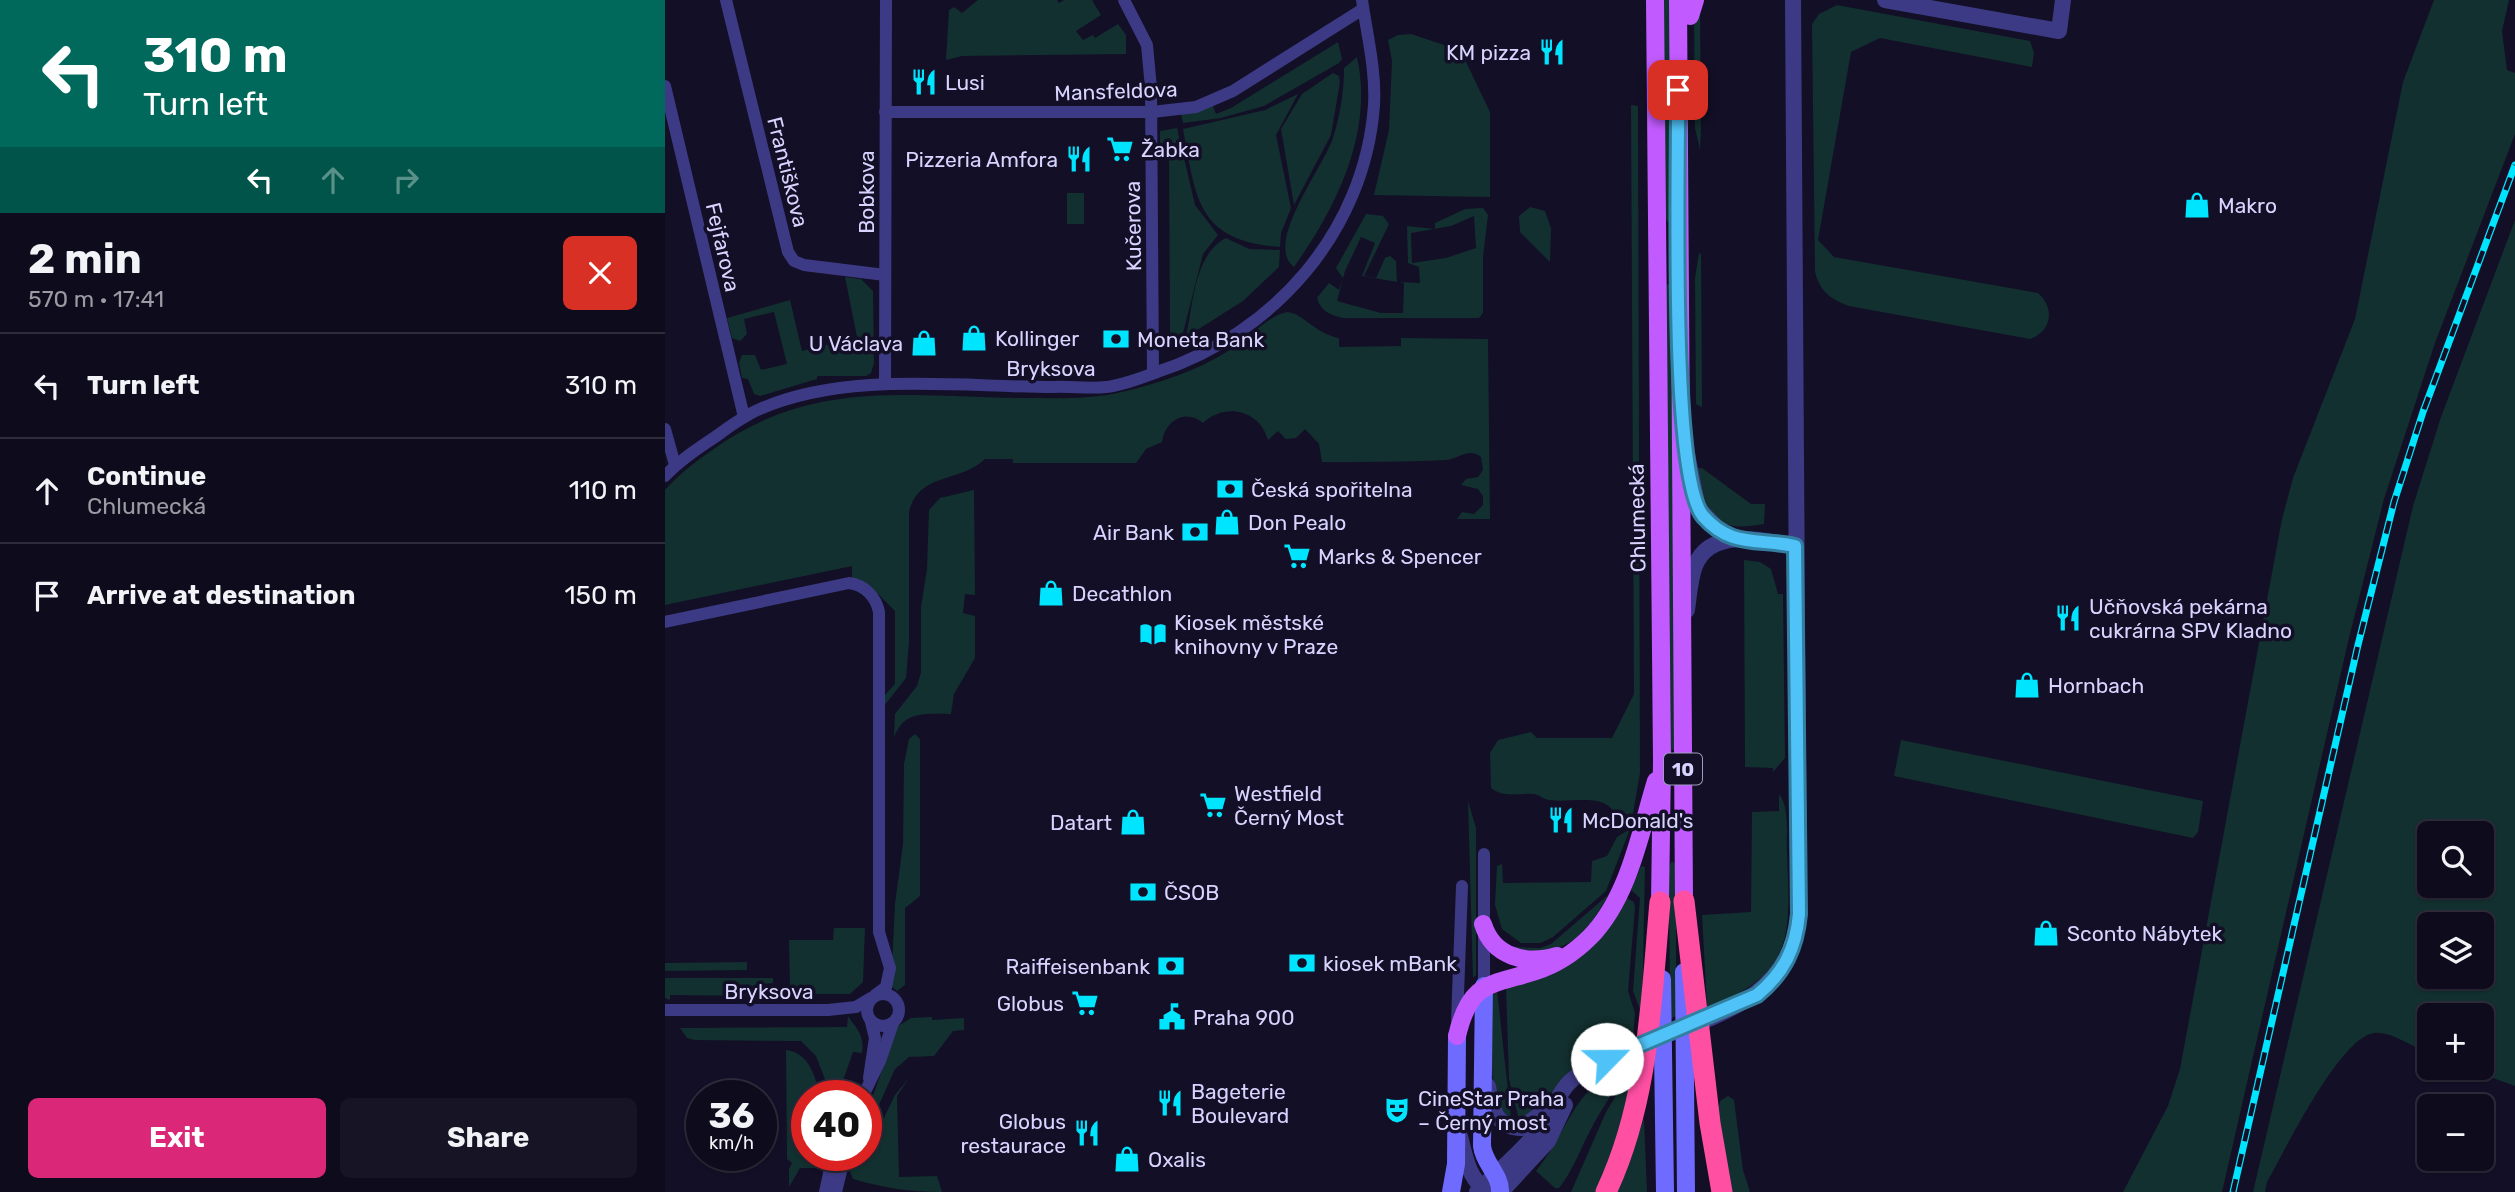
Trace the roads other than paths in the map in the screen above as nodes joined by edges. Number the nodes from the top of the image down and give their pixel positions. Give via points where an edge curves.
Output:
1 (726, 0) edge
2 (885, 0) edge
3 (1124, 0) edge
4 (1655, 0) edge
5 (1678, 0) edge
6 (1793, 0) edge
7 (1885, 0) edge
8 (2063, 0) edge
9 (1363, 4) edge
10 (1692, 5) edge
11 (1678, 64) junction
12 (665, 86) edge
13 (885, 112) junction
14 (1152, 112) junction
15 (885, 275) junction
16 (1153, 373) junction
17 (885, 384) junction
18 (1681, 402) junction
19 (744, 417) junction
20 (665, 429) edge
21 (675, 465) junction
22 (665, 476) edge
23 (1728, 539) junction
24 (1795, 546) junction
25 (665, 622) edge
26 (1682, 636) junction
27 (1662, 761) junction
28 (1484, 854) dead end
29 (1462, 886) dead end
30 (1684, 901) joint
31 (1660, 902) joint
32 (1483, 924) junction
33 (1579, 946) junction
34 (1484, 986) junction
35 (873, 997) junction
36 (665, 1010) edge
37 (828, 1010) junction
38 (870, 1020) junction
39 (893, 1023) junction
40 (1457, 1036) junction
41 (1692, 1041) junction
42 (1484, 1055) junction
43 (1654, 1058) junction
44 (1594, 1065) junction
45 (868, 1080) edge
46 (871, 1080) edge
47 (1559, 1098) junction
48 (1456, 1120) junction
49 (830, 1171) edge
50 (841, 1171) edge
51 (1494, 1174) junction
52 (1482, 1190) edge
53 (825, 1192) edge
54 (836, 1192) edge
55 (1451, 1192) edge
56 (1500, 1192) edge
57 (1606, 1192) edge
58 (1665, 1192) edge
59 (1686, 1192) edge
60 (1723, 1192) edge

1 - 15 street, Františkova via 788,252 804,265
2 - 13 street, Bobkova
3 - 14 street, Kučerova via 1147,45
4 - 27 main road, Chlumecká / 10
5 - 11 main road, Chlumecká / 10
6 - 24 street
7 - 8 street via 2059,31
9 - 14 street, Mansfeldova via 1233,91 1196,107
9 - 16 street, Bryksova via 1373,68 1372,118 1360,173 1330,238 1288,295 1254,323 1182,364
10 - 11 main road
11 - 18 main road, Chlumecká / 10
12 - 19 street, Fejfarova
13 - 14 street, Mansfeldova
13 - 15 street, Bobkova
14 - 16 street, Kučerova
15 - 17 street, Bobkova
16 - 17 street, Bryksova via 1105,387
17 - 19 street, Bryksova via 808,394
18 - 23 street via 1694,500
18 - 26 main road, Chlumecká / 10
19 - 21 street, Bryksova
20 - 21 street
21 - 22 street, Bryksova
23 - 24 street
23 - 26 street via 1705,552 1695,568
24 - 44 street via 1799,914 1790,954 1774,979 1749,999
25 - 35 street via 849,583 862,586 875,600 879,612 879,932 890,968 886,987
26 - 30 main road, Chlumecká / 10
27 - 31 main road, Chlumecká / 10
27 - 33 main road via 1620,890 1608,915
28 - 32 street
29 - 40 street
30 - 41 highway
31 - 43 highway
32 - 33 main road via 1493,946 1514,957 1553,957
32 - 34 street
33 - 34 main road via 1541,970
34 - 40 main road via 1469,1002
34 - 42 main road
35 - 37 street, Bryksova via 860,1006
35 - 38 street via 866,1008
35 - 39 street via 890,995 897,1001
36 - 37 street, Bryksova
37 - 38 street
38 - 39 street via 880,1026
38 - 45 street via 875,1038
39 - 46 street
40 - 48 main road
41 - 59 main road
41 - 60 highway
42 - 47 street via 1490,1102 1502,1124 1522,1128
42 - 51 main road via 1482,1146
43 - 57 highway
43 - 58 main road
44 - 47 street via 1572,1080
44 - 56 street via 1572,1090 1548,1141
47 - 51 street via 1544,1123
48 - 52 street via 1467,1164
48 - 55 main road
49 - 53 street
50 - 54 street
51 - 52 street
51 - 56 main road

